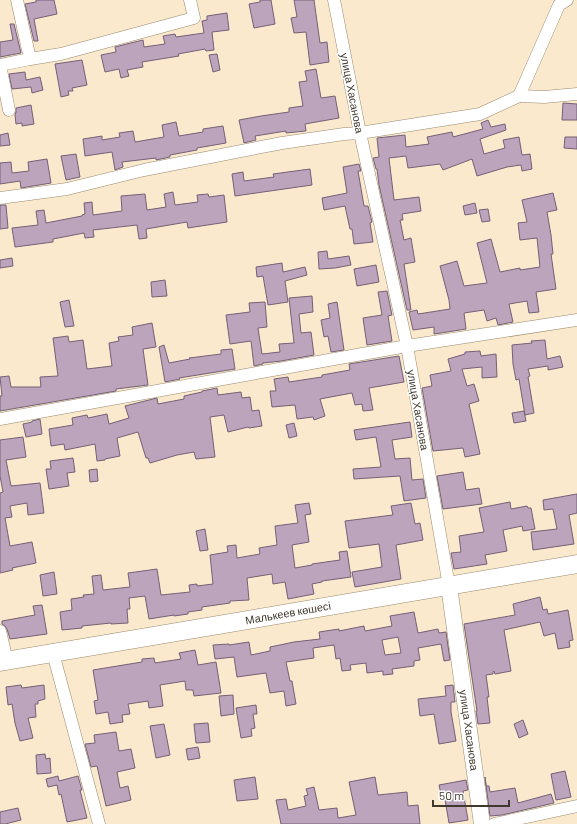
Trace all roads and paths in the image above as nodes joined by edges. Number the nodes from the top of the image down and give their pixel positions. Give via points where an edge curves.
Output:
1 (17, 0) edge
2 (190, 0) edge
3 (334, 0) edge
4 (567, 0) edge
5 (30, 59) junction
6 (577, 94) edge
7 (520, 96) junction
8 (9, 110) dead end
9 (360, 133) junction
10 (0, 198) edge
11 (577, 320) edge
12 (407, 346) junction
13 (0, 419) edge
14 (577, 564) edge
15 (449, 586) junction
16 (0, 631) edge
17 (53, 653) junction
18 (3, 662) edge
19 (577, 806) edge
20 (99, 824) edge
21 (482, 824) edge
22 (494, 824) edge

1 - 5 street
2 - 5 street via 194,18 61,54
3 - 9 street, улица Хасанова
4 - 7 street via 559,5
5 - 8 street via 0,65
6 - 7 street
7 - 9 street via 480,114
9 - 10 street via 282,143 144,170 67,190
9 - 12 street, улица Хасанова
11 - 12 street
12 - 13 street
12 - 15 street, улица Хасанова
14 - 15 main road, Малькеев көшесі
15 - 17 main road, Малькеев көшесі
15 - 21 street, улица Хасанова
16 - 18 street
17 - 18 main road, Малькеев көшесі
17 - 20 street
19 - 22 street

